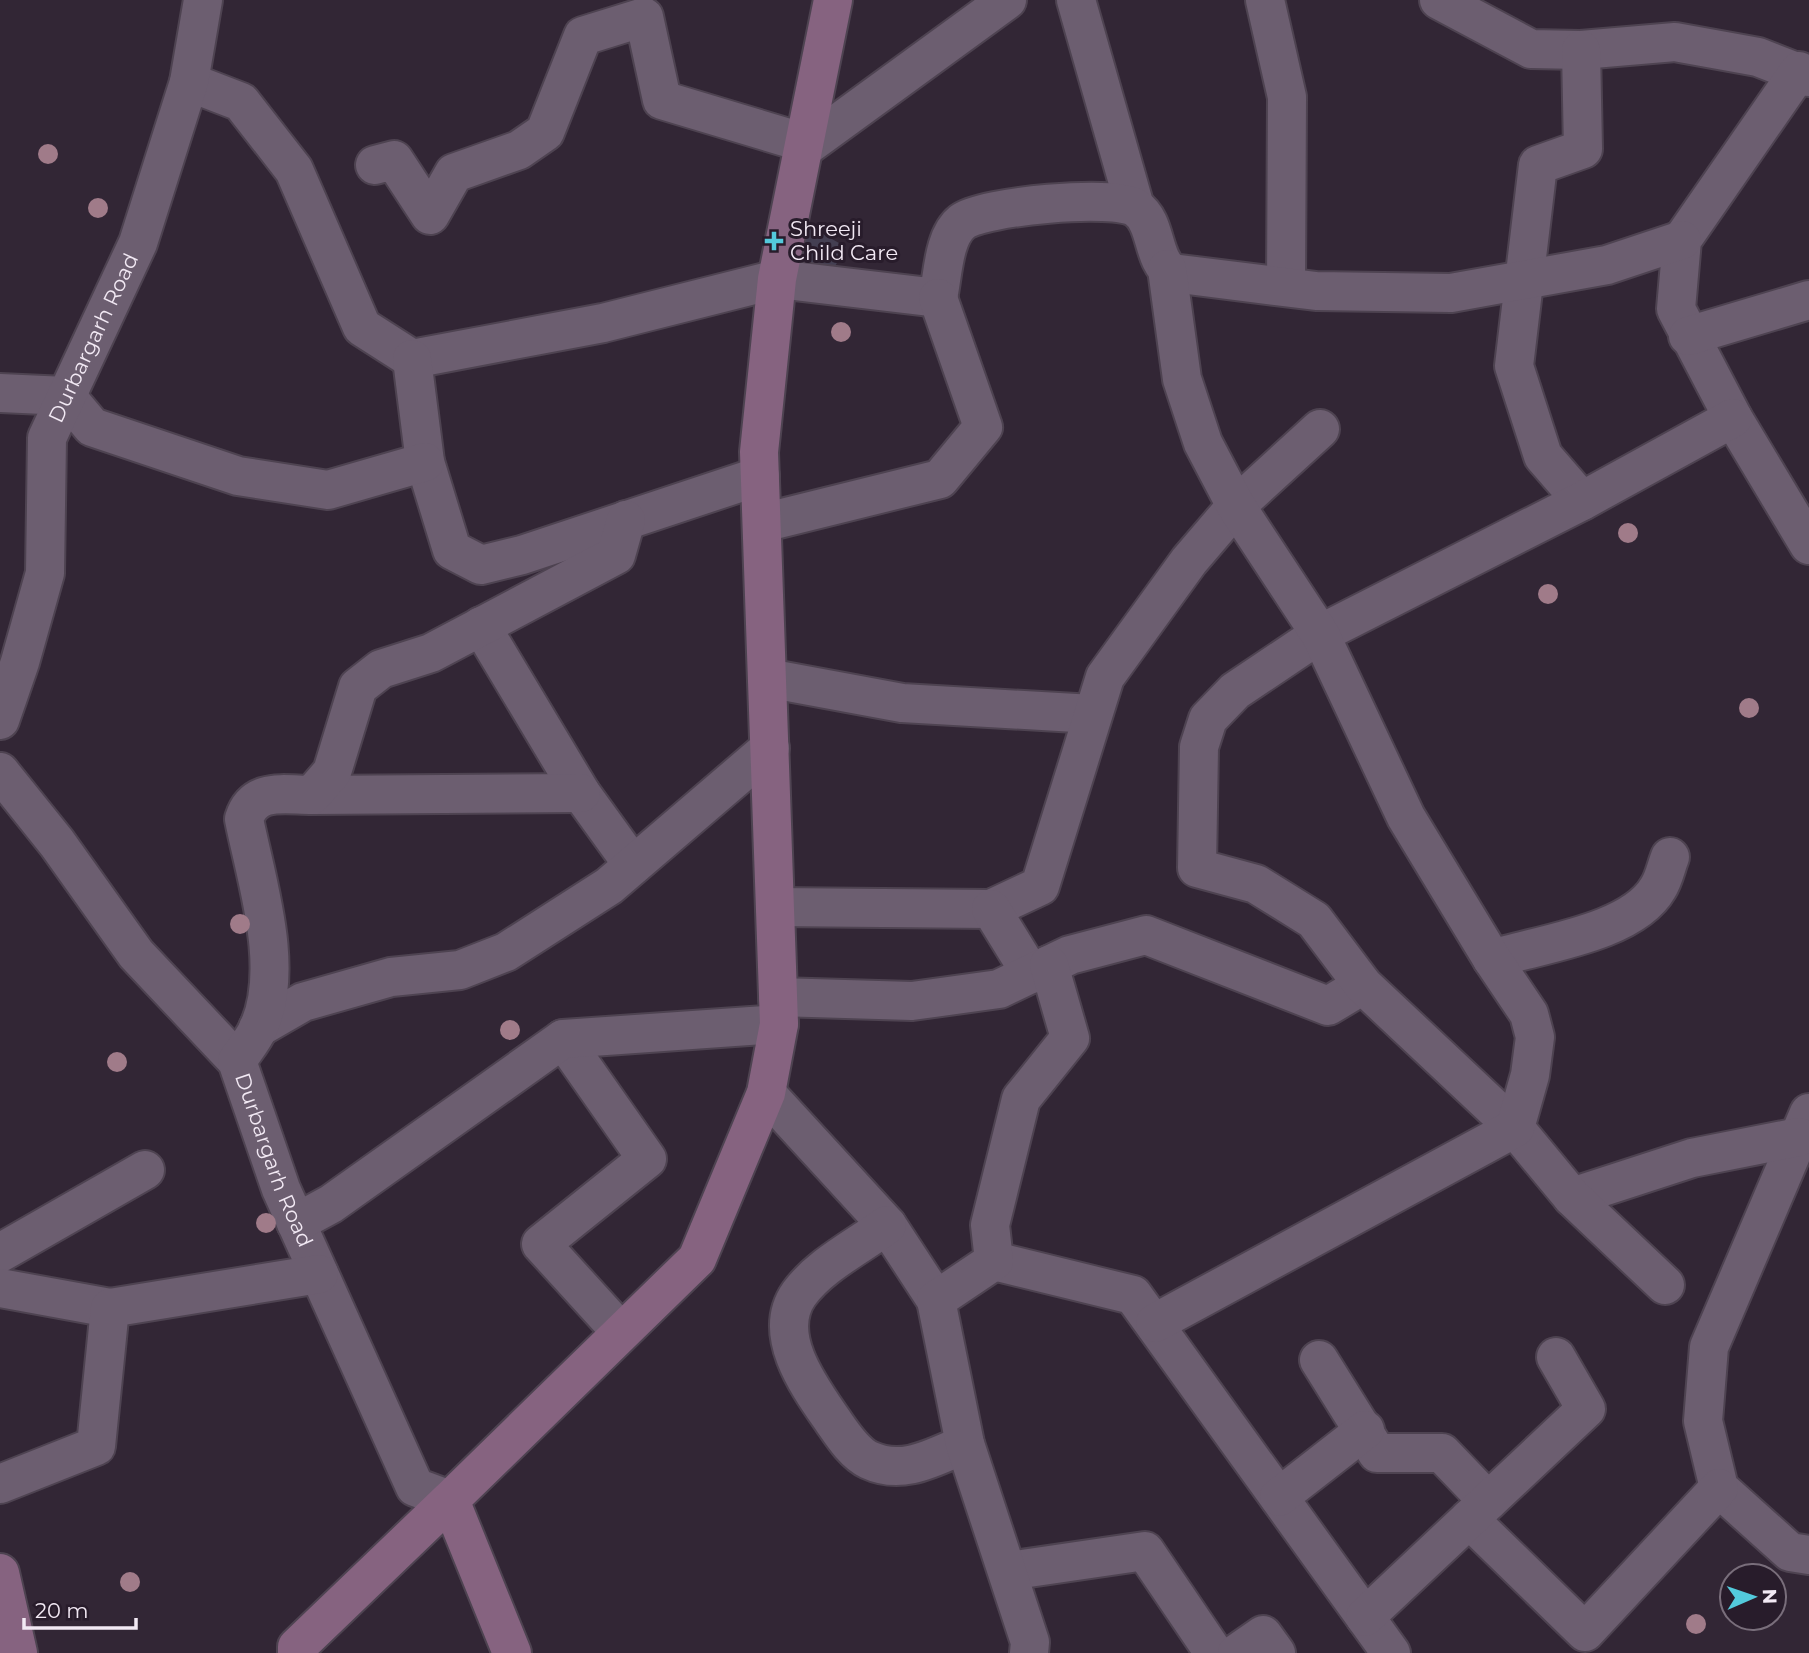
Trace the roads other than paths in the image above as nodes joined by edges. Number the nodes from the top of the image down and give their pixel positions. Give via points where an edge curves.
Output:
1 (204, 0) edge
2 (1007, 0) edge
3 (1076, 0) edge
4 (1265, 0) edge
5 (1439, 0) edge
6 (830, 2) edge
7 (1581, 50) junction
8 (1804, 74) edge
9 (189, 82) junction
10 (804, 145) junction
11 (375, 165) dead end
12 (1135, 207) junction
13 (1682, 240) junction
14 (1167, 269) junction
15 (777, 279) junction
16 (1524, 280) junction
17 (1286, 286) junction
18 (938, 298) junction
19 (1809, 300) edge
20 (1688, 336) junction
21 (412, 359) junction
22 (0, 393) edge
23 (66, 396) junction
24 (1732, 418) junction
25 (1320, 429) dead end
26 (425, 462) junction
27 (760, 476) junction
28 (1582, 500) junction
29 (1236, 506) junction
30 (626, 520) junction
31 (762, 523) junction
32 (1809, 545) edge
33 (481, 626) junction
34 (1320, 634) junction
35 (767, 678) junction
36 (1093, 714) junction
37 (0, 720) edge
38 (770, 748) junction
39 (0, 772) edge
40 (581, 793) junction
41 (312, 795) junction
42 (1670, 857) dead end
43 (634, 865) junction
44 (775, 908) junction
45 (991, 909) junction
46 (1492, 959) junction
47 (1040, 970) junction
48 (1363, 985) junction
49 (779, 1010) junction
50 (258, 1028) junction
51 (563, 1039) junction
52 (237, 1060) junction
53 (766, 1093) junction
54 (1804, 1125) edge
55 (1515, 1128) junction
56 (145, 1170) dead end
57 (1572, 1197) junction
58 (296, 1223) junction
59 (887, 1225) junction
60 (0, 1254) edge
61 (994, 1261) junction
62 (319, 1274) junction
63 (1665, 1286) dead end
64 (0, 1288) edge
65 (936, 1300) junction
66 (110, 1308) junction
67 (1155, 1323) junction
68 (621, 1332) junction
69 (1556, 1357) dead end
70 (1319, 1360) dead end
71 (1365, 1430) junction
72 (965, 1444) junction
73 (0, 1484) edge
74 (1719, 1488) junction
75 (1279, 1497) junction
76 (450, 1500) junction
77 (1479, 1510) junction
78 (1809, 1555) edge
79 (1008, 1571) junction
80 (0, 1573) edge
81 (1365, 1617) junction
82 (1585, 1642) edge
83 (18, 1653) edge
84 (298, 1653) edge
85 (512, 1653) edge
86 (1029, 1653) edge
87 (1214, 1653) edge
88 (1237, 1653) edge
89 (1276, 1653) edge
90 (1391, 1653) edge

1 - 9 street, Durbargarh Road
2 - 10 street
3 - 12 street
4 - 17 street via 1287,97
5 - 7 street via 1531,49
6 - 10 street
7 - 8 street via 1675,42 1758,57
7 - 16 street via 1583,149 1538,165
8 - 13 street
9 - 21 street via 241,102 294,170 362,327
9 - 23 street, Durbargarh Road via 138,243
10 - 11 street via 662,100 644,18 583,36 545,132 519,150 454,173 430,215 394,160
10 - 15 street
12 - 14 street via 1150,225
12 - 18 street via 1116,202 1073,203 980,213 962,222 951,236
13 - 16 street via 1607,265
13 - 20 street via 1676,309
14 - 17 street via 1198,277
14 - 29 street via 1182,379 1203,443
15 - 18 street
15 - 21 street via 603,323
15 - 27 street
16 - 17 street via 1451,293 1316,291
16 - 28 street via 1514,366 1543,456
18 - 31 street via 983,427 940,479
19 - 20 street
20 - 24 street
21 - 26 street
22 - 23 street
23 - 26 street via 92,428 238,475 328,489
23 - 37 street, Durbargarh Road via 47,438 44,573
24 - 28 street
24 - 32 street
25 - 29 street
26 - 30 street via 452,550 481,565
27 - 30 street
27 - 31 street
28 - 34 street
29 - 34 street
29 - 36 street via 1189,561 1105,677
30 - 33 street via 616,555
31 - 35 street
33 - 40 street
33 - 41 street via 431,653 381,669 358,687 332,772
34 - 46 street via 1406,817
34 - 48 street via 1234,691 1208,719 1199,747 1197,868 1256,884 1314,920
35 - 36 street via 902,703
35 - 38 street
36 - 45 street via 1040,886
38 - 43 street
38 - 44 street
39 - 52 street, Durbargarh Road via 136,954
40 - 41 street
40 - 43 street
41 - 50 street via 264,794 254,799 244,819 264,918 270,978
42 - 46 street via 1658,889 1628,918 1601,930
43 - 50 street via 506,952 460,971 391,977 303,1002
44 - 45 street
44 - 49 street
45 - 47 street
46 - 55 street via 1529,1014 1535,1037
47 - 48 street via 1070,956 1146,934 1328,1006
47 - 49 street via 999,989 912,1001
47 - 61 street via 1070,1038 1021,1100 990,1225
48 - 55 street
49 - 51 street
49 - 53 street
50 - 52 street
51 - 58 street
51 - 68 street via 647,1159 541,1244
52 - 58 street, Durbargarh Road
53 - 59 street
53 - 68 street via 697,1259
54 - 57 street
54 - 74 street via 1709,1347 1703,1421
55 - 57 street
55 - 67 street
56 - 60 street
57 - 63 street
58 - 62 street, Durbargarh Road
59 - 65 street
59 - 72 street via 797,1296 790,1340 800,1372 846,1440 867,1460 913,1466
61 - 65 street
61 - 67 street via 1133,1295
62 - 66 street
62 - 76 street, Durbargarh Road via 415,1487
64 - 66 street
65 - 72 street
66 - 73 street via 96,1446
67 - 75 street
68 - 76 street
69 - 77 street via 1586,1409
70 - 71 street
71 - 75 street
71 - 77 street via 1377,1453 1442,1453
72 - 79 street
74 - 78 street via 1790,1552
74 - 82 street
75 - 81 street
76 - 84 street via 297,1647
76 - 85 street
77 - 81 street
77 - 82 street
79 - 86 street via 1030,1642
79 - 87 street via 1145,1551
80 - 83 street
81 - 90 street
88 - 89 street via 1263,1635

